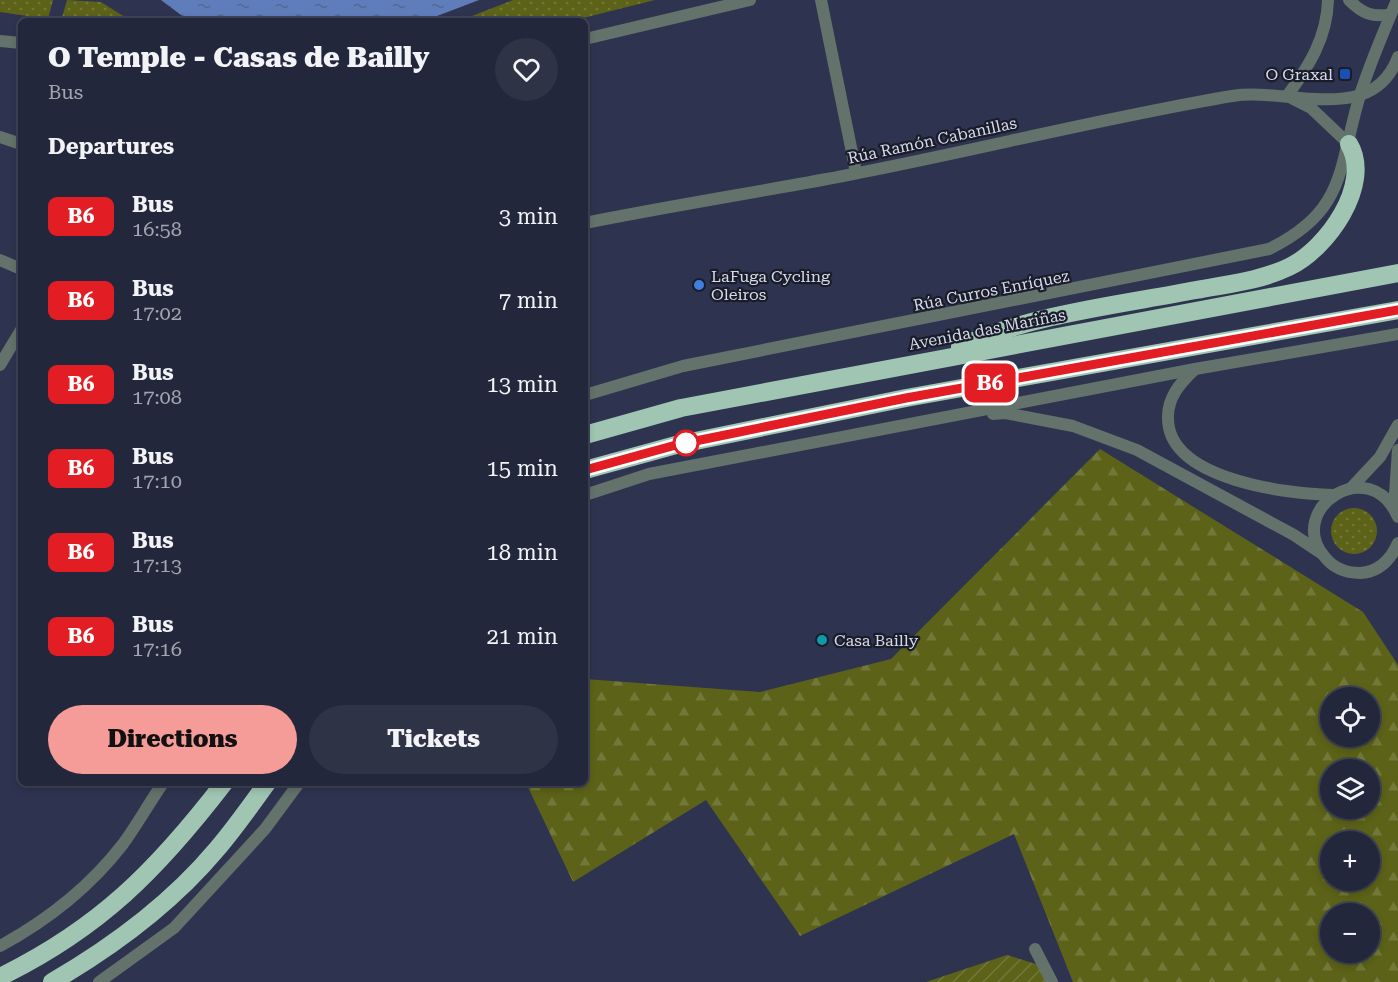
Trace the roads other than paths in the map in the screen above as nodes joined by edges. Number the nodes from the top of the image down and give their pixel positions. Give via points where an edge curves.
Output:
1 (750, 0) edge
2 (821, 0) edge
3 (1328, 0) edge
4 (1349, 0) edge
5 (1397, 0) edge
6 (1391, 14) junction
7 (588, 38) edge
8 (0, 41) edge
9 (18, 43) edge
10 (1398, 57) edge
11 (1287, 96) junction
12 (1359, 97) junction
13 (0, 136) edge
14 (18, 143) edge
15 (1349, 144) junction
16 (856, 172) junction
17 (588, 222) edge
18 (0, 260) edge
19 (18, 268) edge
20 (1398, 273) edge
21 (1398, 310) edge
22 (1398, 334) edge
23 (18, 335) edge
24 (935, 359) junction
25 (0, 365) edge
26 (1195, 369) junction
27 (588, 394) edge
28 (941, 418) junction
29 (1398, 425) edge
30 (588, 434) edge
31 (1398, 450) edge
32 (588, 469) edge
33 (1351, 488) junction
34 (588, 494) edge
35 (1333, 495) junction
36 (1394, 505) edge
37 (1398, 543) edge
38 (1321, 553) junction
39 (161, 786) edge
40 (222, 786) edge
41 (265, 786) edge
42 (297, 786) edge
43 (0, 946) edge
44 (1035, 949) dead end
45 (0, 977) edge
46 (52, 982) edge
47 (99, 982) edge
48 (1052, 982) edge

1 - 7 street
2 - 16 street
3 - 11 street via 1324,33 1306,70
4 - 6 street via 1362,12
5 - 6 street, Rúa Curros Enríquez
6 - 12 street, Rúa Curros Enríquez
8 - 9 street
10 - 12 street via 1386,81
11 - 12 street via 1348,100
11 - 15 street, Rúa Ramón Cabanillas via 1311,108
11 - 16 street, Rúa Ramón Cabanillas via 1234,96
12 - 15 street, Rúa Curros Enríquez
13 - 14 street
15 - 24 highway via 1355,154 1357,173 1345,210 1312,250 1292,266 1255,278 1060,317 982,337
15 - 27 street, Rúa Curros Enríquez via 1330,200 1295,237 1269,249 683,366
16 - 17 street, Rúa Ramón Cabanillas
18 - 19 street
20 - 24 highway, Avenida das Mariñas
21 - 32 highway via 906,398 676,445
22 - 26 street
23 - 25 street
24 - 30 highway, Avenida das Mariñas via 681,408
26 - 28 street
26 - 35 street via 1179,384 1168,408 1168,431 1181,452 1221,474 1259,487
28 - 34 street via 649,474
28 - 38 street via 1005,413 1073,426 1106,437 1137,450
29 - 33 street via 1380,457
31 - 36 street
33 - 35 street
33 - 36 street via 1376,492
35 - 38 street via 1317,515 1316,541
37 - 38 street via 1386,562 1364,573 1340,569
39 - 43 street via 123,844 84,889 51,916
40 - 45 highway via 183,836 132,890 51,952
41 - 46 highway via 217,850 176,892 128,934
42 - 47 street via 265,829 174,928
44 - 48 street

